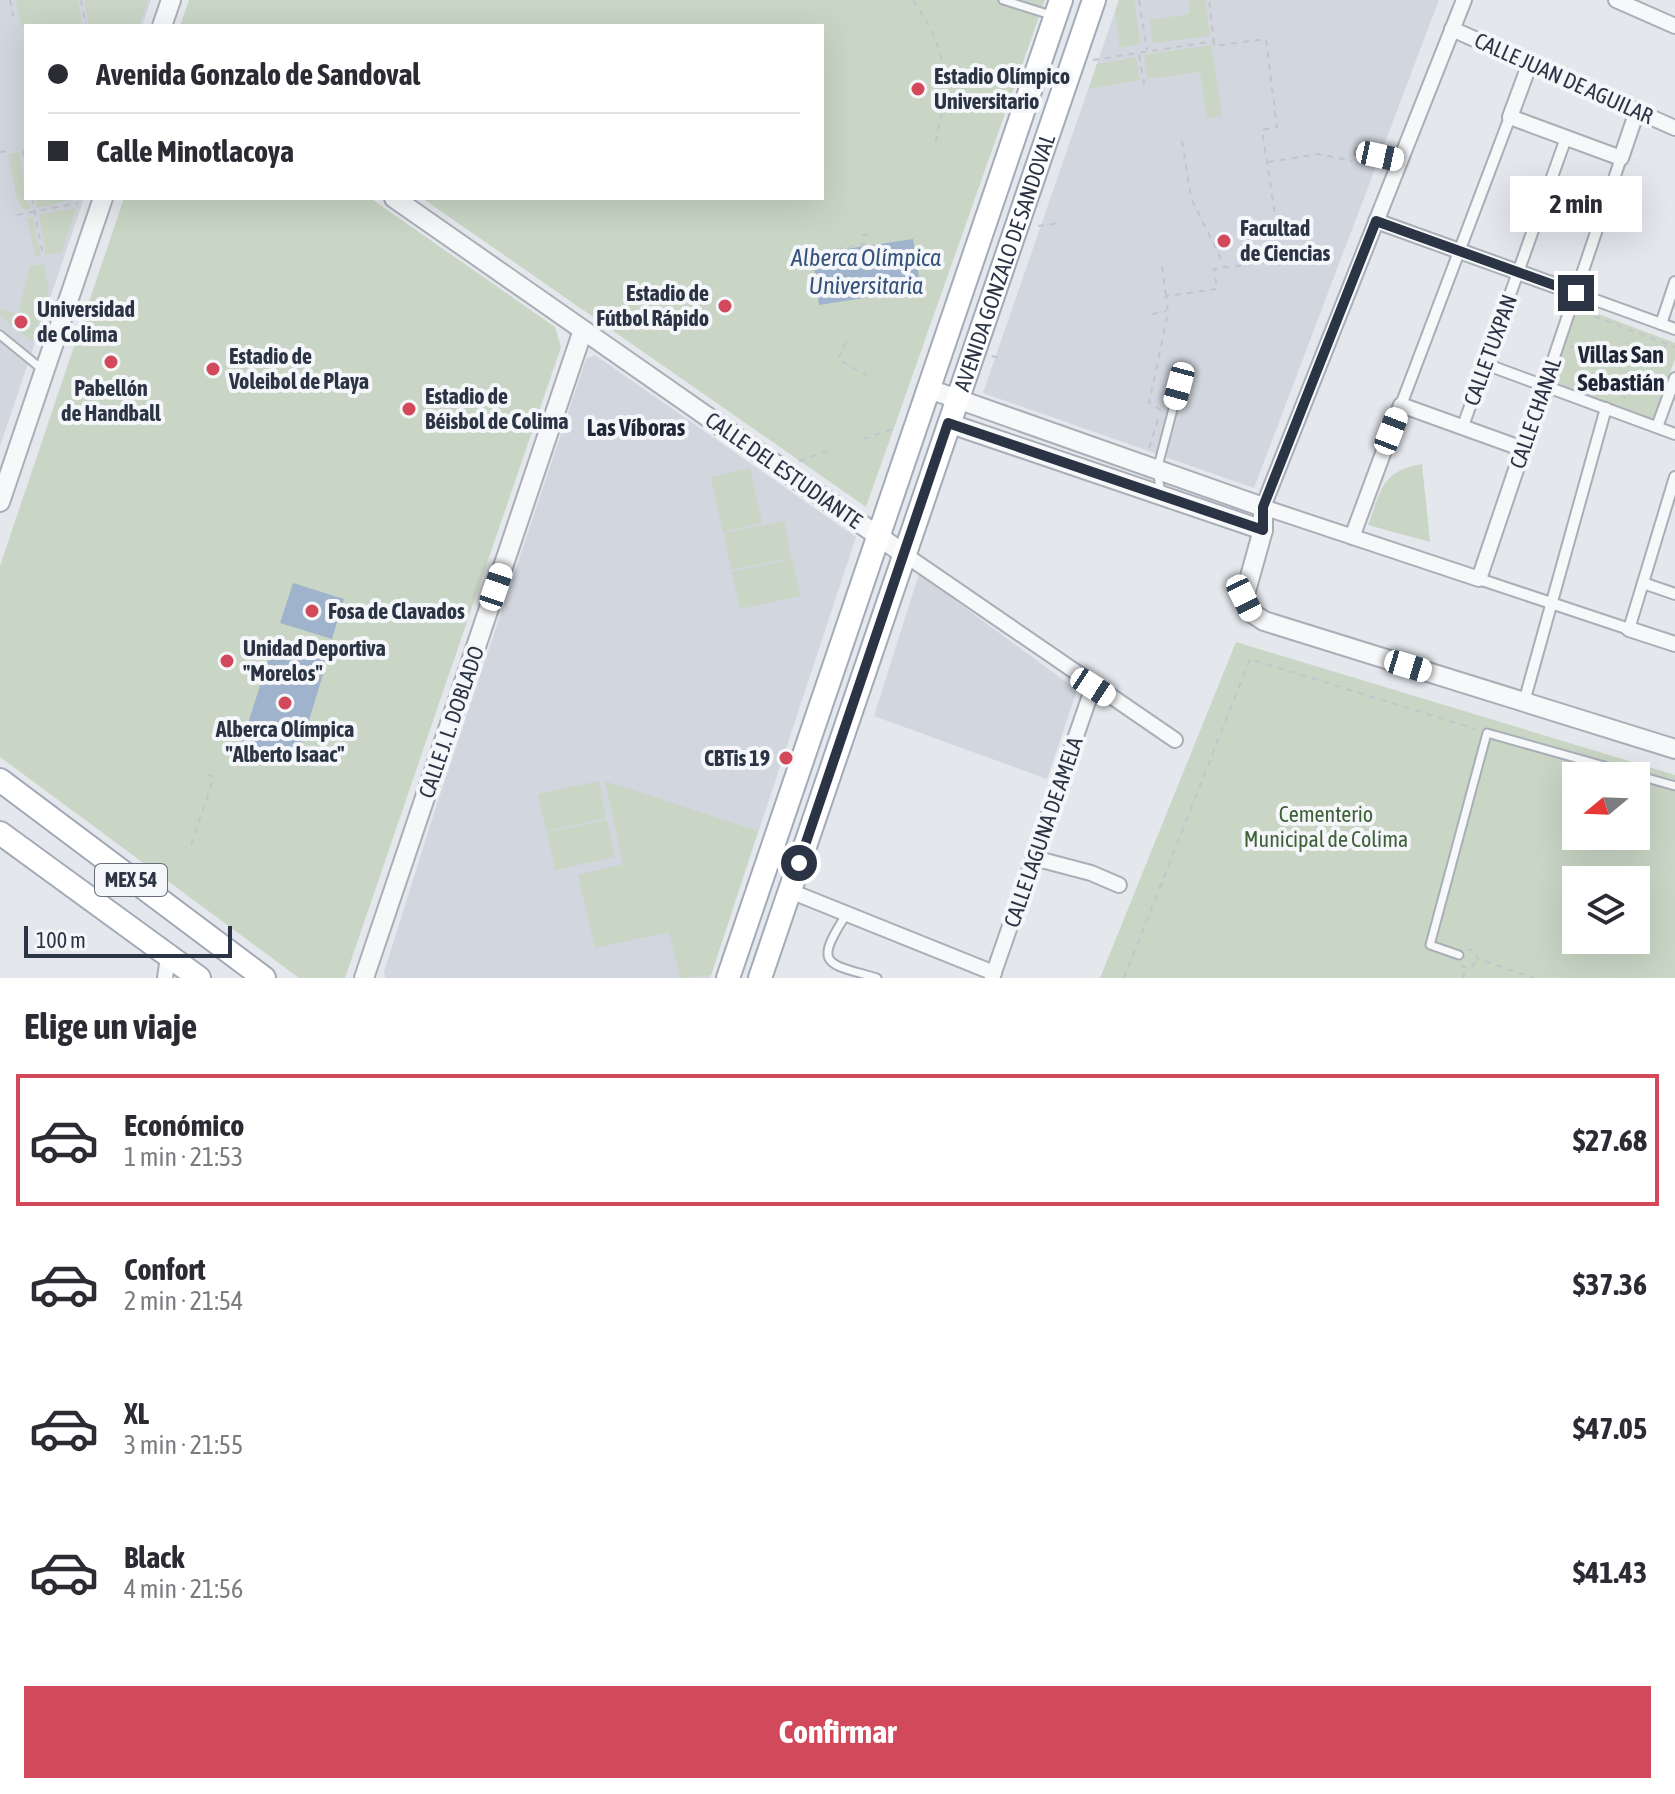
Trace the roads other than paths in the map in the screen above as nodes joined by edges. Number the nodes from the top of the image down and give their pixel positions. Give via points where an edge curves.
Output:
1 (171, 0) edge
2 (1003, 0) edge
3 (1094, 0) edge
4 (1464, 0) edge
5 (1616, 0) edge
6 (1059, 8) edge
7 (163, 24) edge
8 (1675, 26) edge
9 (1452, 29) junction
10 (1530, 63) junction
11 (1637, 111) junction
12 (1510, 117) junction
13 (1675, 128) edge
14 (1566, 138) junction
15 (1359, 152) dead end
16 (1621, 158) junction
17 (1400, 160) junction
18 (102, 200) edge
19 (397, 200) edge
20 (1376, 221) junction
21 (1459, 252) junction
22 (1517, 272) junction
23 (1675, 282) edge
24 (1573, 300) junction
25 (1661, 324) junction
26 (1675, 329) edge
27 (583, 330) junction
28 (0, 335) edge
29 (1485, 364) junction
30 (44, 371) junction
31 (1675, 378) edge
32 (1179, 386) dead end
33 (1544, 386) junction
34 (929, 389) junction
35 (957, 399) junction
36 (1401, 405) junction
37 (1606, 408) junction
38 (948, 423) junction
39 (1463, 426) junction
40 (1657, 427) junction
41 (1675, 434) edge
42 (1523, 449) junction
43 (1150, 468) junction
44 (1675, 477) edge
45 (1162, 495) junction
46 (0, 502) edge
47 (1263, 507) junction
48 (1263, 530) junction
49 (878, 536) junction
50 (1352, 537) junction
51 (904, 554) junction
52 (1479, 579) junction
53 (1643, 583) junction
54 (1675, 594) edge
55 (1552, 604) junction
56 (1629, 629) junction
57 (1675, 644) edge
58 (1093, 687) junction
59 (1524, 702) junction
60 (1175, 740) dead end
61 (1675, 749) edge
62 (799, 768) junction
63 (0, 780) edge
64 (827, 780) junction
65 (1675, 786) edge
66 (2, 839) edge
67 (1034, 858) junction
68 (136, 884) junction
69 (1119, 885) dead end
70 (790, 891) junction
71 (113, 915) junction
72 (846, 915) junction
73 (1459, 955) dead end
74 (254, 967) edge
75 (166, 968) edge
76 (970, 971) edge
77 (993, 976) edge
78 (199, 978) edge
79 (364, 978) edge
80 (728, 978) edge
81 (761, 978) edge
82 (877, 978) edge

1 - 7 street
2 - 6 lane
3 - 35 main road, AVENIDA GONZALO DE SANDOVAL
4 - 9 street
5 - 8 street
6 - 34 main road, AVENIDA GONZALO DE SANDOVAL
9 - 10 street, CALLE JUAN DE AGUILAR
9 - 17 street
10 - 11 street, CALLE JUAN DE AGUILAR
10 - 12 street
11 - 13 street, CALLE JUAN DE AGUILAR
11 - 16 street, CALLE CHANAL
12 - 14 street
12 - 21 street
14 - 16 street
14 - 22 street, CALLE TUXPAN
15 - 17 lane
16 - 24 street, CALLE CHANAL
17 - 20 street
18 - 30 street
19 - 27 street, CALLE DEL ESTUDIANTE
20 - 21 street
20 - 47 street
21 - 22 street
21 - 36 street
22 - 24 street
22 - 29 street, CALLE TUXPAN
23 - 25 street
24 - 25 street
24 - 33 street, CALLE CHANAL
25 - 26 street
27 - 49 street, CALLE DEL ESTUDIANTE
27 - 79 street, CALLE J. L. DOBLADO
28 - 30 lane
29 - 33 street
29 - 39 street, CALLE TUXPAN
30 - 46 street
31 - 40 street
32 - 43 lane
33 - 37 street
33 - 42 street, CALLE CHANAL
34 - 35 street
34 - 49 main road, AVENIDA GONZALO DE SANDOVAL
35 - 38 main road, AVENIDA GONZALO DE SANDOVAL
35 - 43 street
36 - 39 street
36 - 50 street
37 - 40 street
37 - 55 street
38 - 45 street
38 - 51 main road, AVENIDA GONZALO DE SANDOVAL
39 - 42 street
40 - 41 street
42 - 52 street, CALLE CHANAL
43 - 45 lane
43 - 47 street
44 - 53 street
45 - 48 street
47 - 48 street
47 - 50 street
48 - 59 street via 1244,598 1264,621
49 - 51 street, CALLE DEL ESTUDIANTE
49 - 62 main road, AVENIDA GONZALO DE SANDOVAL
50 - 52 street
51 - 58 street, CALLE DEL ESTUDIANTE
51 - 64 main road, AVENIDA GONZALO DE SANDOVAL
52 - 55 street
53 - 54 street
53 - 56 street
55 - 56 street
55 - 59 street
56 - 57 street
58 - 60 street, CALLE DEL ESTUDIANTE
58 - 67 street, CALLE LAGUNA DE AMELA
59 - 61 street
62 - 64 main road
62 - 80 main road, AVENIDA GONZALO DE SANDOVAL
63 - 68 main road, MEX 54
64 - 70 main road, AVENIDA GONZALO DE SANDOVAL
65 - 73 lane via 1487,733 1430,945
66 - 71 main road, MEX 54
67 - 69 street
67 - 77 street, CALLE LAGUNA DE AMELA
68 - 71 main road
68 - 74 main road, MEX 54
70 - 72 street
70 - 81 main road, AVENIDA GONZALO DE SANDOVAL
71 - 75 main road, MEX 54
72 - 76 street
72 - 82 lane via 827,945 827,955 833,965
75 - 78 main road, MEX 54
76 - 77 street

